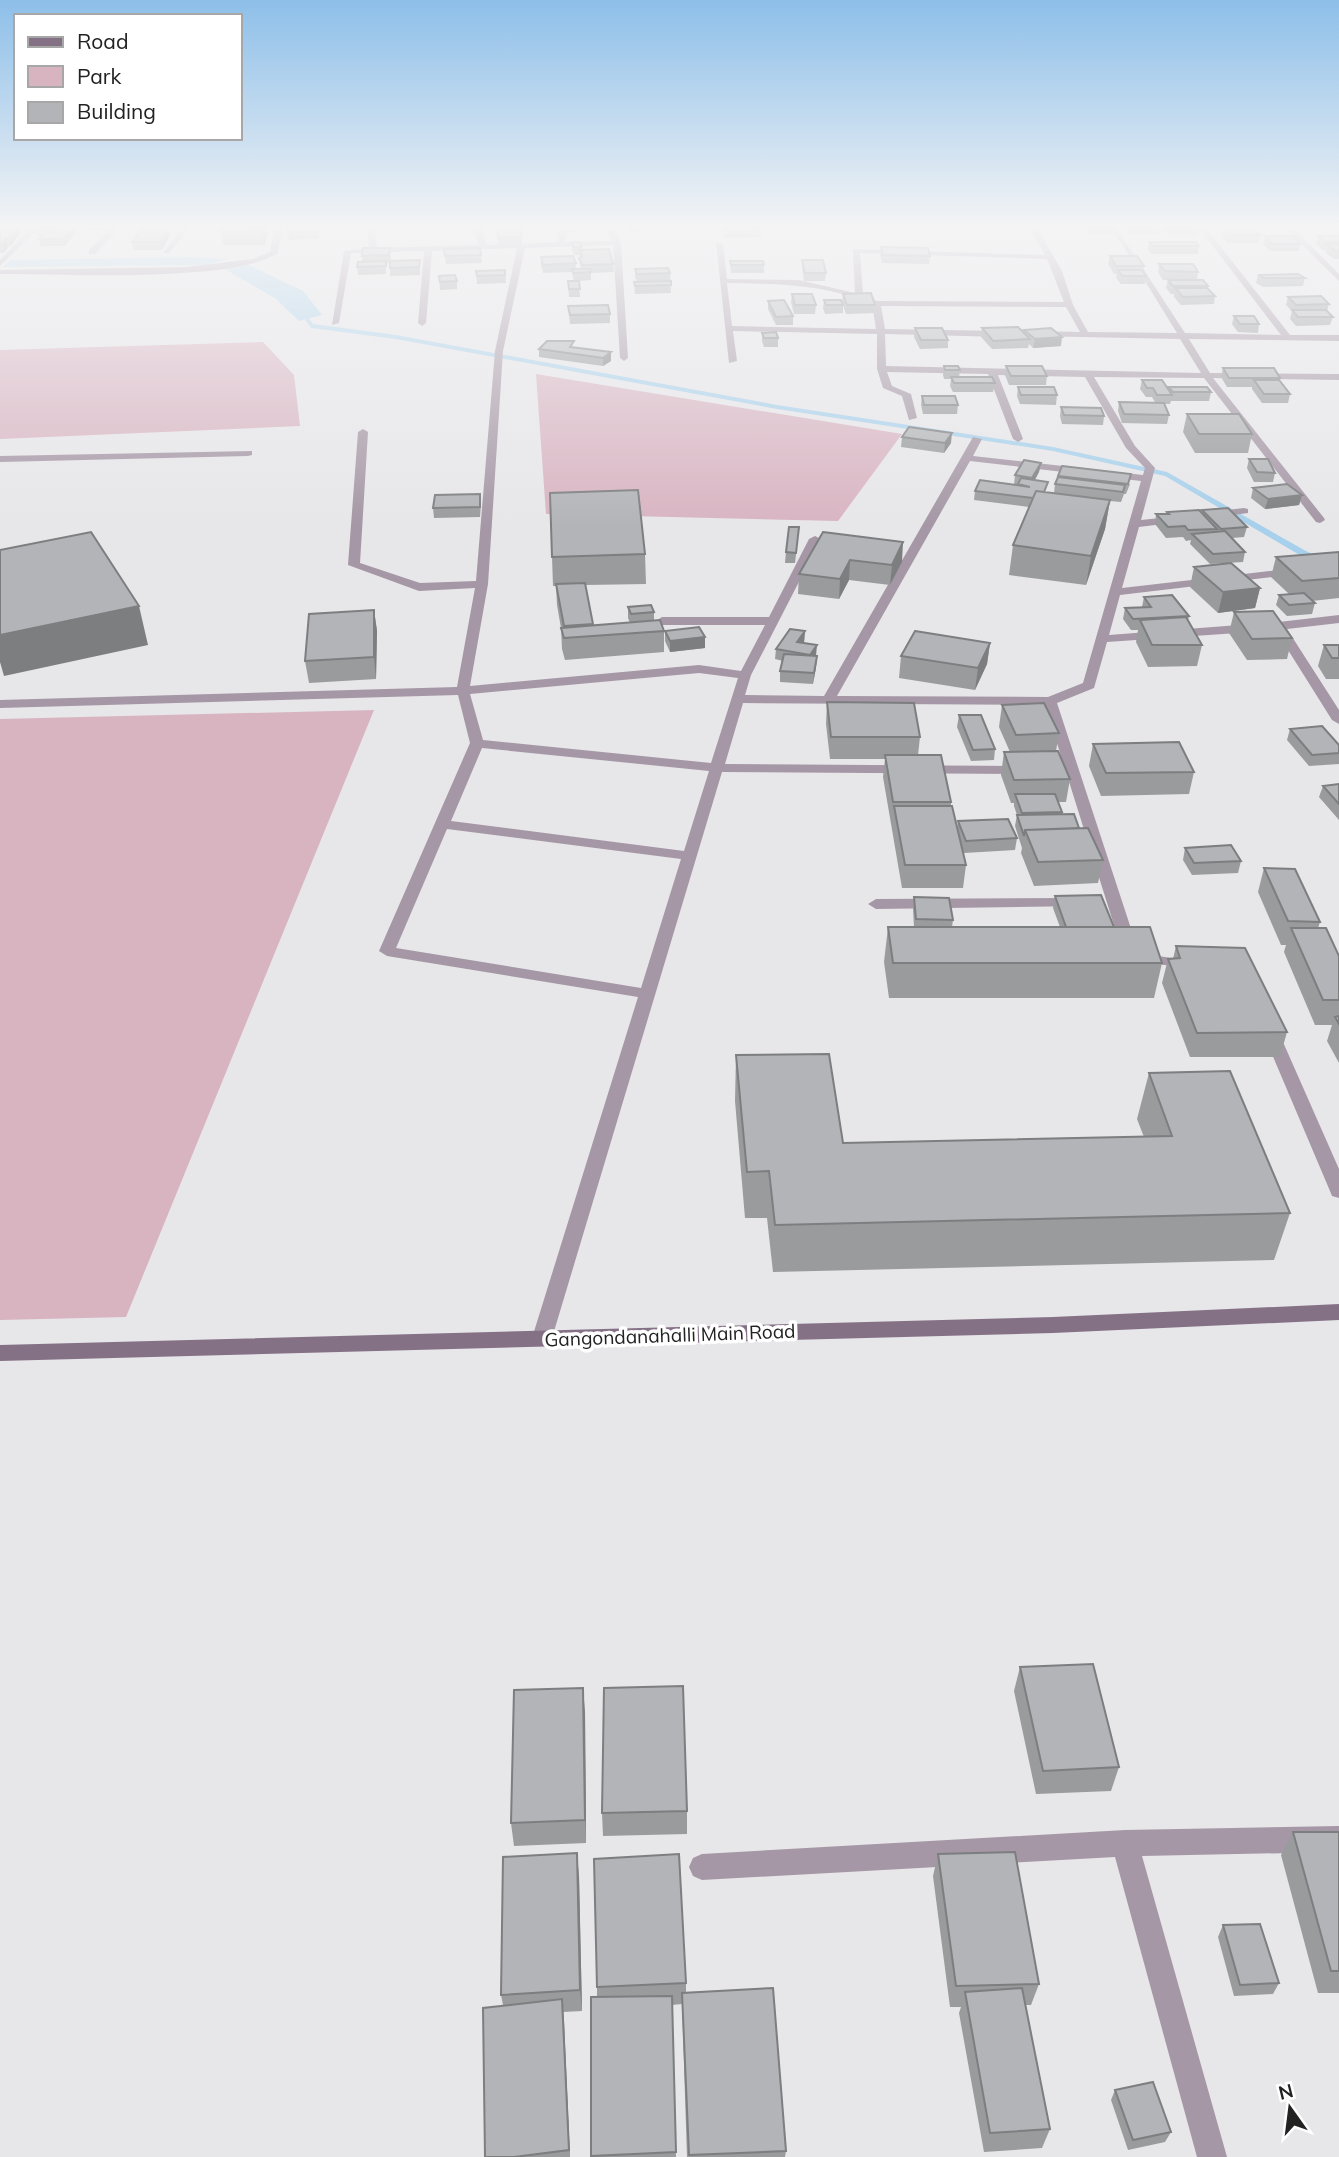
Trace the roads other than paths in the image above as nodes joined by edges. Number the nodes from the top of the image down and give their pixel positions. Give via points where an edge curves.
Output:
1 (504, 325) edge
2 (622, 325) edge
3 (728, 325) edge
4 (880, 325) edge
5 (1080, 325) edge
6 (1175, 325) edge
7 (1277, 325) edge
8 (728, 328) junction
9 (881, 333) junction
10 (1017, 334) edge
11 (1031, 334) edge
12 (1085, 334) junction
13 (1181, 335) junction
14 (1287, 337) junction
15 (1339, 338) edge
16 (624, 358) dead end
17 (732, 361) dead end
18 (882, 369) junction
19 (992, 372) junction
20 (1088, 373) junction
21 (1209, 374) junction
22 (1339, 377) edge
23 (912, 418) dead end
24 (363, 432) dead end
25 (976, 439) dead end
26 (1018, 439) dead end
27 (248, 453) dead end
28 (967, 458) junction
29 (0, 459) edge
30 (1146, 478) junction
31 (1244, 511) dead end
32 (1203, 516) edge
33 (1189, 518) edge
34 (1320, 520) dead end
35 (1134, 524) junction
36 (815, 539) edge
37 (1339, 566) edge
38 (482, 584) junction
39 (1114, 592) junction
40 (1339, 619) edge
41 (663, 621) edge
42 (773, 621) junction
43 (1279, 626) junction
44 (1102, 639) junction
45 (746, 675) junction
46 (463, 691) junction
47 (738, 699) junction
48 (828, 700) junction
49 (1050, 701) junction
50 (0, 704) edge
51 (1339, 720) edge
52 (477, 743) junction
53 (717, 768) junction
54 (1059, 771) junction
55 (442, 824) junction
56 (690, 856) junction
57 (1102, 902) junction
58 (876, 904) dead end
59 (1207, 965) edge
60 (648, 994) junction
61 (1265, 1019) edge
62 (1339, 1191) edge
63 (1339, 1312) edge
64 (542, 1338) junction
65 (0, 1353) edge
66 (1339, 1839) edge
67 (1125, 1843) junction
68 (702, 1867) dead end
69 (1212, 2157) edge

1 - 38 street via 498,355
2 - 16 street
3 - 8 street
4 - 9 street
5 - 12 street
6 - 13 street
7 - 14 street
8 - 9 street
8 - 17 street
9 - 10 street
9 - 18 street
11 - 12 street
12 - 13 street
13 - 14 street
13 - 21 street
14 - 15 street
18 - 19 street
18 - 23 street via 888,388 906,394
19 - 20 street
19 - 26 street
20 - 21 street
20 - 30 street via 1131,448 1150,468
21 - 22 street
21 - 34 street
24 - 38 street via 355,565 419,587
25 - 28 street
27 - 29 street
28 - 30 street
28 - 48 street
30 - 35 street
31 - 32 street
33 - 35 street
35 - 39 street
36 - 42 street
37 - 39 street
38 - 46 street
39 - 44 street
40 - 43 street
41 - 42 street
42 - 45 street
43 - 44 street
43 - 51 street
44 - 49 street via 1089,685
45 - 46 street via 699,669
45 - 47 street
46 - 50 street
46 - 52 street
47 - 48 street
47 - 53 street
48 - 49 street
49 - 54 street
52 - 53 street
52 - 55 street
53 - 54 street
53 - 56 street
54 - 57 street
55 - 56 street
55 - 60 street via 387,951
56 - 60 street
57 - 58 street
57 - 59 street via 1132,957
60 - 64 street
61 - 62 street
63 - 64 street, Gangondanahalli Main Road via 1053,1325
64 - 65 street, Gangondanahalli Main Road
66 - 67 street
67 - 68 street
67 - 69 street

